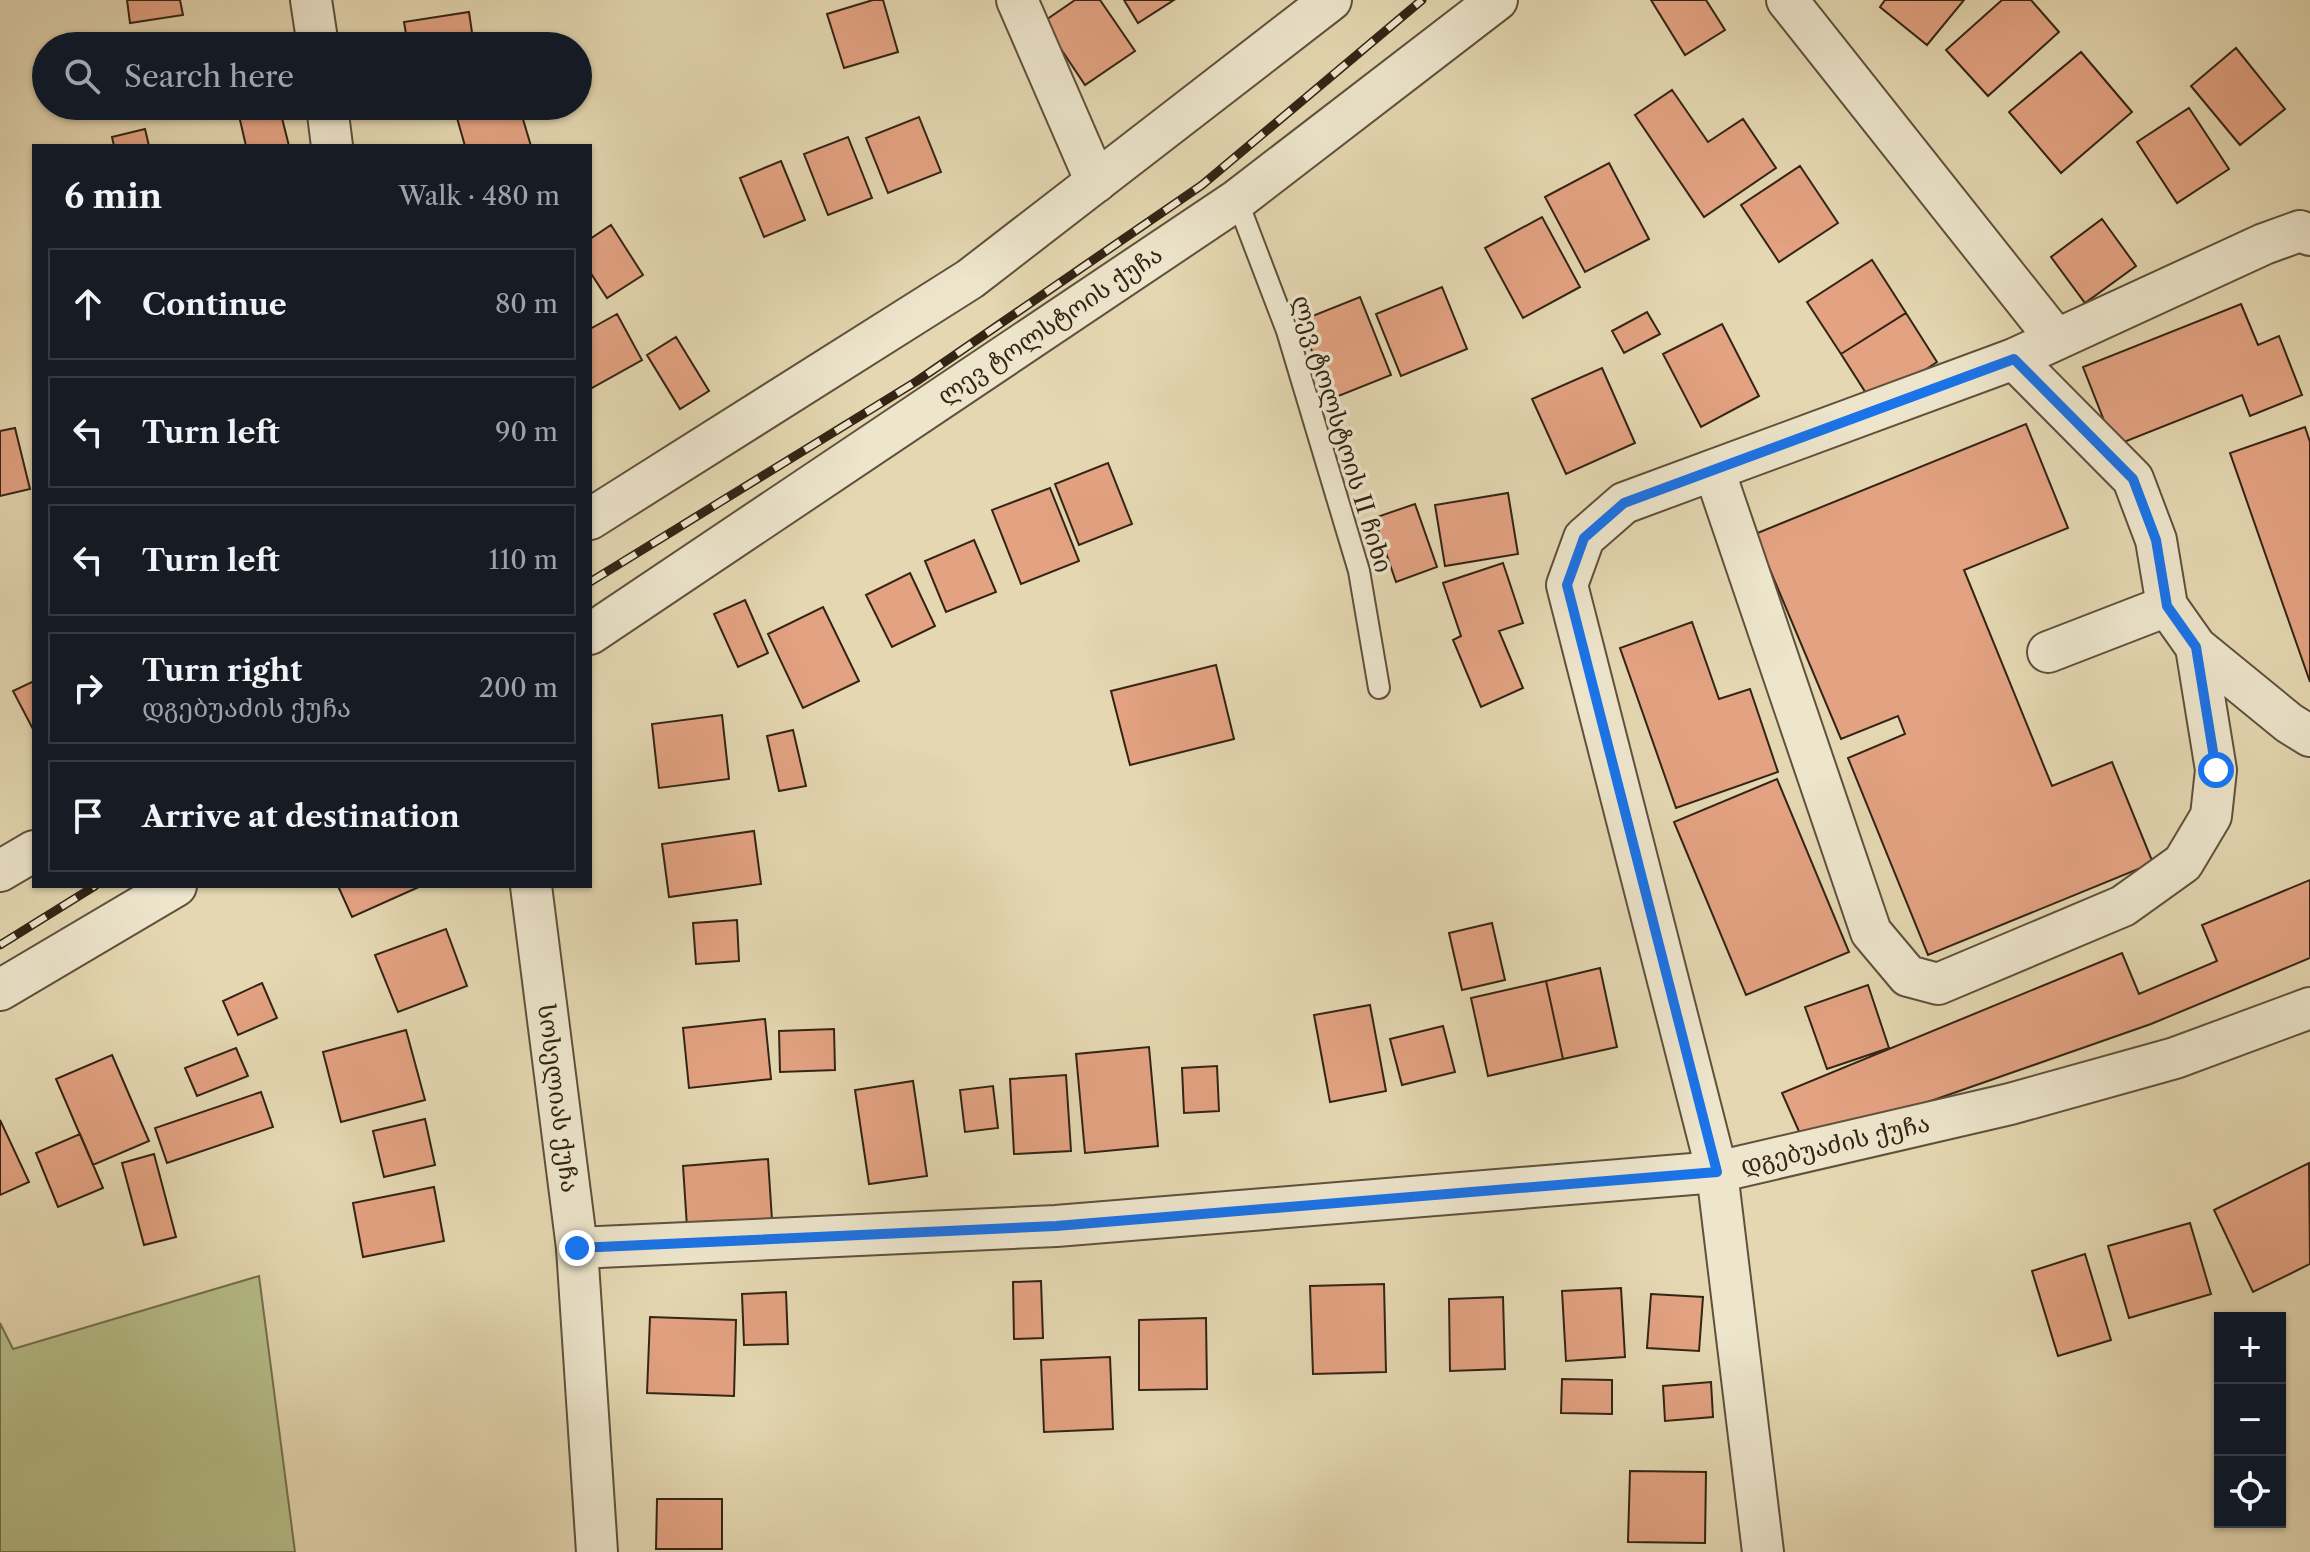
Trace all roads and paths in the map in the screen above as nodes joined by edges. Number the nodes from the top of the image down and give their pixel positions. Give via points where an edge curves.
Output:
1 (311, 0) edge
2 (1017, 0) edge
3 (1331, 0) edge
4 (1497, 0) edge
5 (1787, 0) edge
6 (316, 32) edge
7 (329, 120) edge
8 (332, 144) edge
9 (1096, 182) junction
10 (1237, 200) junction
11 (2310, 235) edge
12 (2056, 339) junction
13 (2014, 359) junction
14 (1714, 470) junction
15 (592, 518) edge
16 (2167, 606) junction
17 (592, 633) edge
18 (2196, 647) junction
19 (2048, 652) dead end
20 (1379, 688) dead end
21 (2310, 736) edge
22 (32, 852) edge
23 (0, 871) edge
24 (173, 888) edge
25 (531, 888) edge
26 (0, 990) edge
27 (2310, 1008) edge
28 (1717, 1172) junction
29 (577, 1248) junction
30 (597, 1552) edge
31 (1763, 1552) edge

1 - 6 street
2 - 9 street
3 - 9 street
4 - 10 street, ლევ ტოლსტოის ქუჩა
5 - 12 street
7 - 8 street
9 - 15 street via 970,279
10 - 17 street, ლევ ტოლსტოის ქუჩა
10 - 20 lane, ლევ ტოლსტოის II ჩიხი via 1287,331 1359,571
11 - 12 street via 2300,231 2264,244
12 - 13 street
13 - 14 street
13 - 16 street via 2133,479 2156,540
14 - 18 street via 1871,932 1908,976 1938,984 2123,906 2183,863 2211,816 2216,770
14 - 28 street via 1624,503 1584,538 1567,585
16 - 18 street
16 - 19 street
18 - 21 street
22 - 23 street
24 - 26 street
25 - 29 street, სოსელიას ქუჩა
27 - 28 street, დგებუაძის ქუჩა via 2175,1058 2010,1104
28 - 29 street, დგებუაძის ქუჩა via 1056,1226
28 - 31 street
29 - 30 street, სოსელიას ქუჩა

